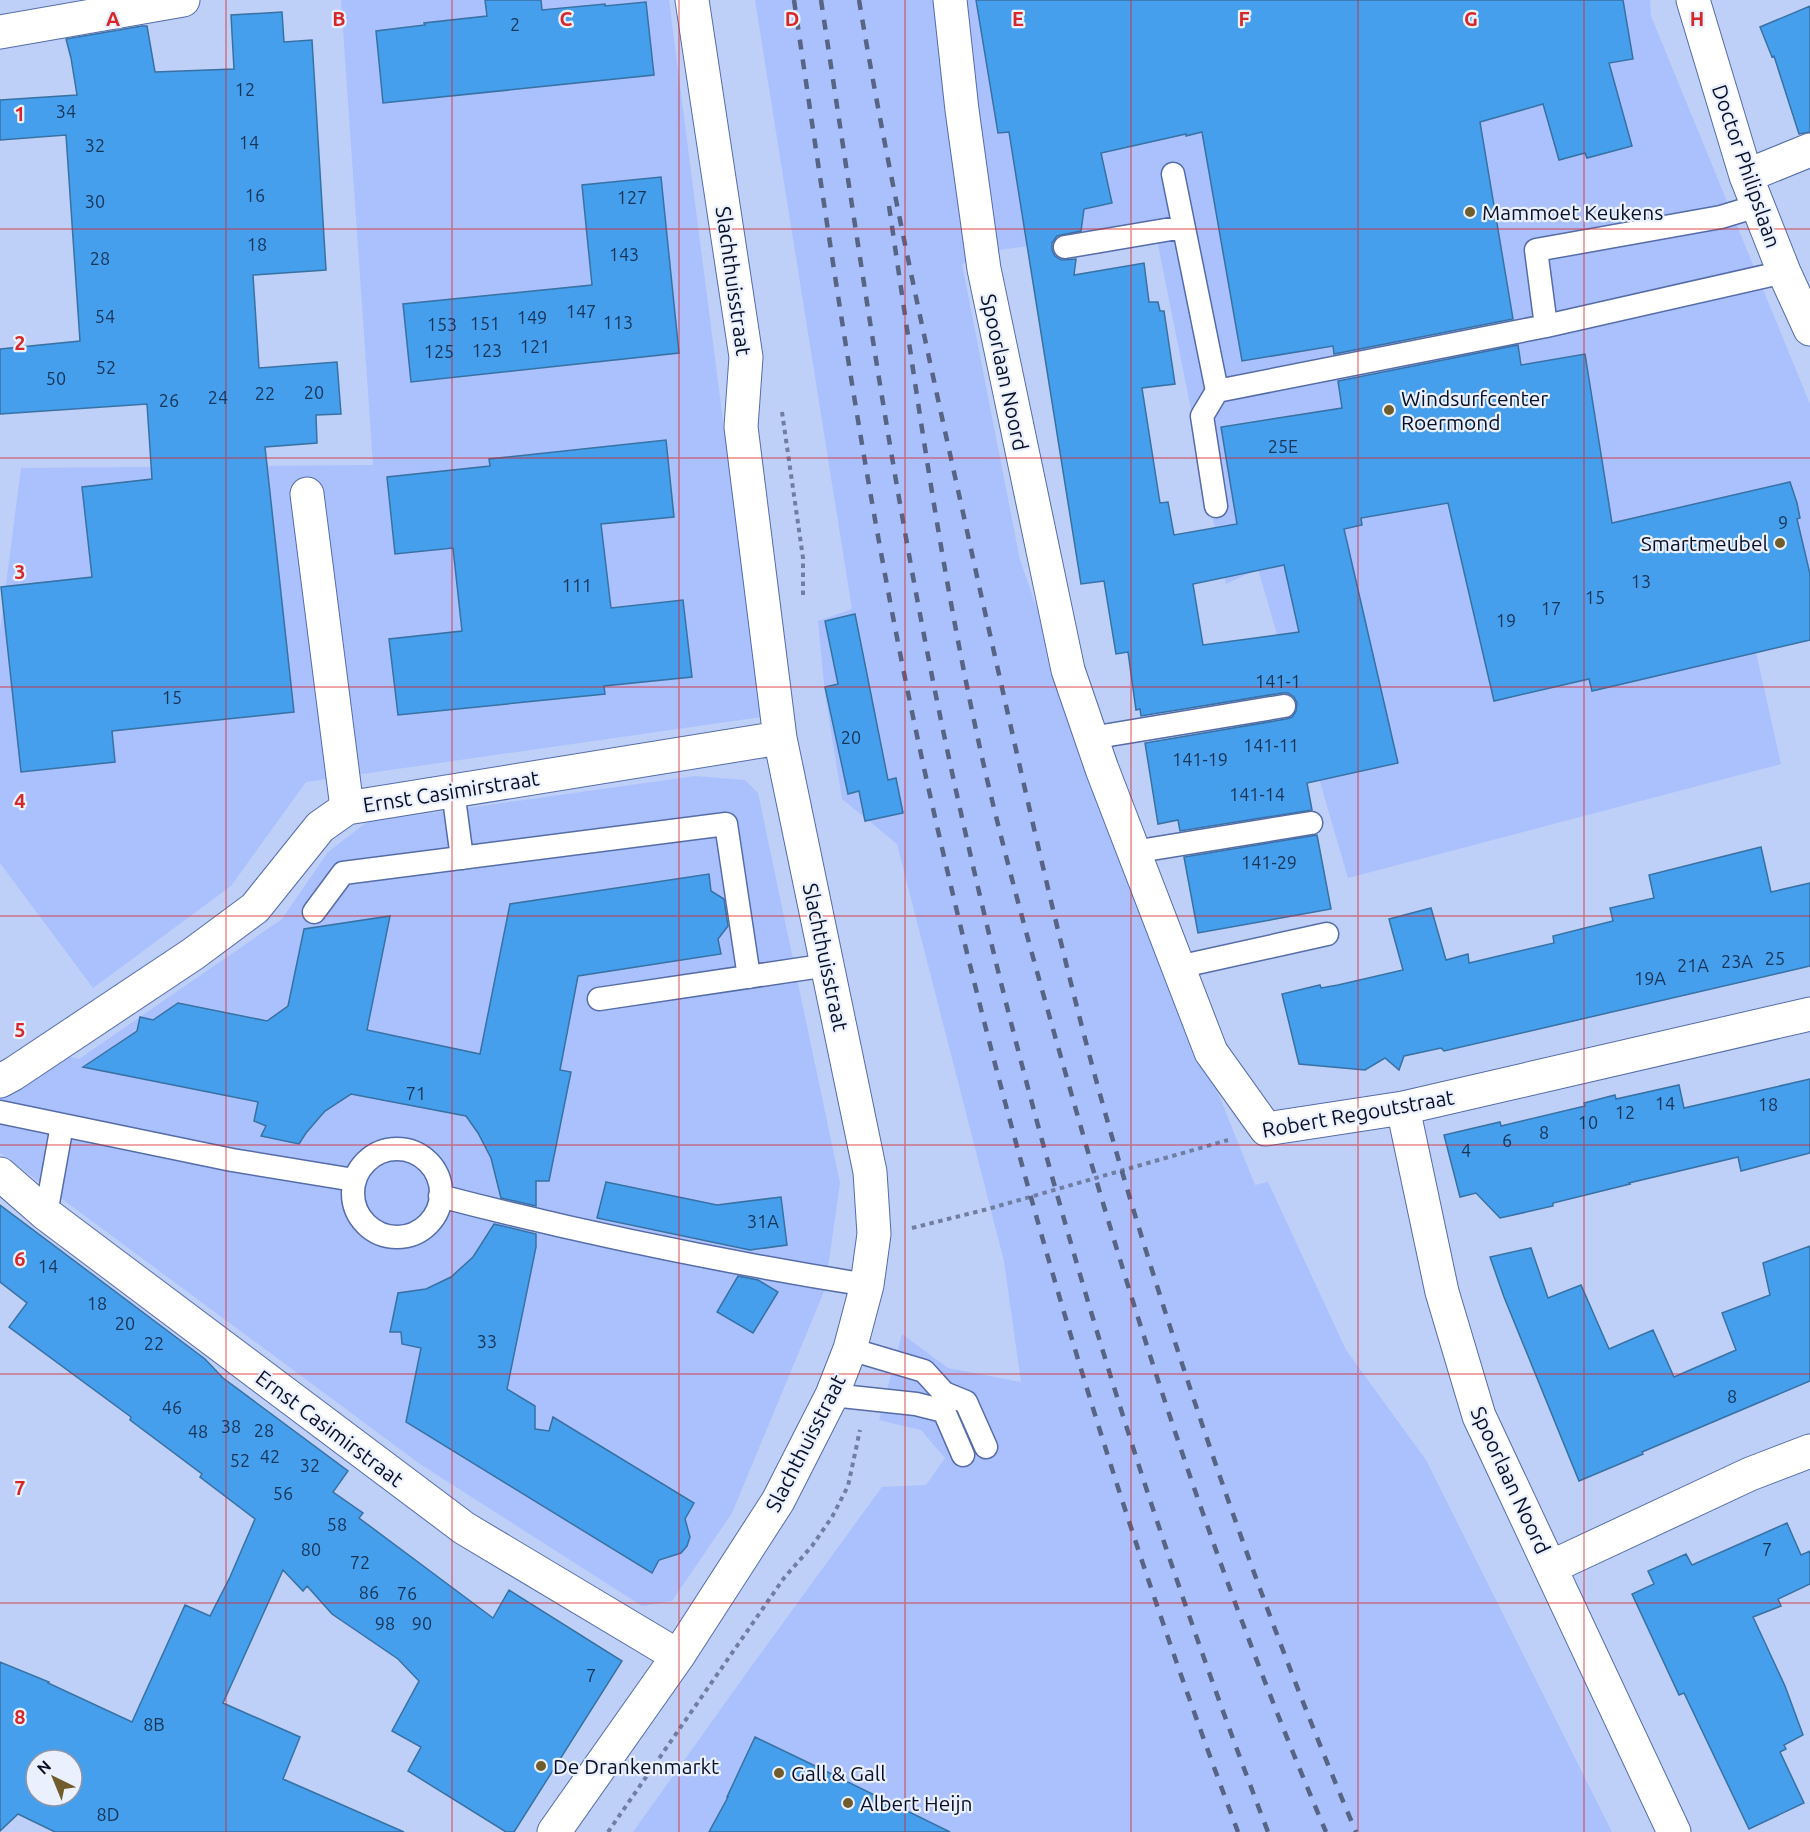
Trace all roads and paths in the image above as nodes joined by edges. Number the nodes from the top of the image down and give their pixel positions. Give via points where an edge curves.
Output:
1 (183, 0) edge
2 (692, 0) edge
3 (950, 0) edge
4 (1693, 0) edge
5 (0, 32) edge
6 (1810, 150) edge
7 (1173, 174) dead end
8 (1751, 191) junction
9 (1184, 227) junction
10 (1065, 247) dead end
11 (1784, 272) junction
12 (1545, 326) junction
13 (1810, 329) edge
14 (1217, 391) junction
15 (307, 494) dead end
16 (1216, 506) dead end
17 (1284, 706) dead end
18 (780, 738) junction
19 (1091, 738) junction
20 (453, 791) junction
21 (347, 808) junction
22 (1311, 823) dead end
23 (1133, 852) junction
24 (462, 858) junction
25 (314, 912) dead end
26 (1327, 934) dead end
27 (828, 965) junction
28 (1178, 967) junction
29 (750, 976) junction
30 (599, 999) dead end
31 (1810, 1014) edge
32 (0, 1081) edge
33 (1403, 1108) junction
34 (0, 1113) edge
35 (62, 1125) junction
36 (1266, 1129) junction
37 (0, 1174) edge
38 (354, 1180) junction
39 (440, 1196) junction
40 (46, 1214) junction
41 (911, 1228) dead end
42 (867, 1285) junction
43 (850, 1349) junction
44 (832, 1395) junction
45 (986, 1447) dead end
46 (1810, 1451) edge
47 (963, 1455) dead end
48 (1551, 1567) junction
49 (678, 1656) junction
50 (554, 1832) edge
51 (1674, 1832) edge

1 - 5 street
2 - 18 street, Slachthuisstraat via 746,357 741,427
3 - 19 street, Spoorlaan Noord via 984,269 1068,670
4 - 8 street, Doctor Philipslaan
6 - 8 street
7 - 9 lane
8 - 11 street, Doctor Philipslaan
8 - 12 lane via 1721,218 1536,250
9 - 10 lane
9 - 14 lane
11 - 12 lane
11 - 13 street, Doctor Philipslaan
12 - 14 lane
14 - 16 lane via 1202,416
15 - 21 street
17 - 19 lane
18 - 20 street, Ernst Casimirstraat
18 - 27 street, Slachthuisstraat
19 - 23 street, Spoorlaan Noord
20 - 21 street, Ernst Casimirstraat
20 - 24 lane
21 - 32 street, Ernst Casimirstraat via 320,827 255,908 193,954
22 - 23 lane
23 - 28 street, Spoorlaan Noord
24 - 25 lane via 343,873
24 - 29 lane via 726,824
26 - 28 lane
27 - 29 lane
27 - 42 street, Slachthuisstraat via 870,1172 874,1234
28 - 36 street, Spoorlaan Noord via 1211,1052
29 - 30 lane
31 - 33 street, Robert Regoutstraat
33 - 36 street, Robert Regoutstraat
33 - 48 street, Spoorlaan Noord via 1442,1292 1479,1416
34 - 35 lane
35 - 38 lane
35 - 40 lane
36 - 41 path, Robert Regoutstraat
37 - 40 street, Ernst Casimirstraat
38 - 39 lane via 371,1156 385,1150 413,1151 435,1171
38 - 39 lane via 355,1209 362,1221 386,1236 401,1237 427,1225 436,1213
39 - 42 lane via 556,1226
40 - 49 street, Ernst Casimirstraat via 464,1528
42 - 43 street, Slachthuisstraat
43 - 44 street, Slachthuisstraat
43 - 45 lane via 924,1371 944,1393 966,1402
44 - 47 lane via 944,1411
44 - 49 street, Slachthuisstraat via 778,1501
46 - 48 street via 1750,1474
48 - 51 street, Spoorlaan Noord
49 - 50 street, Slachthuisstraat

